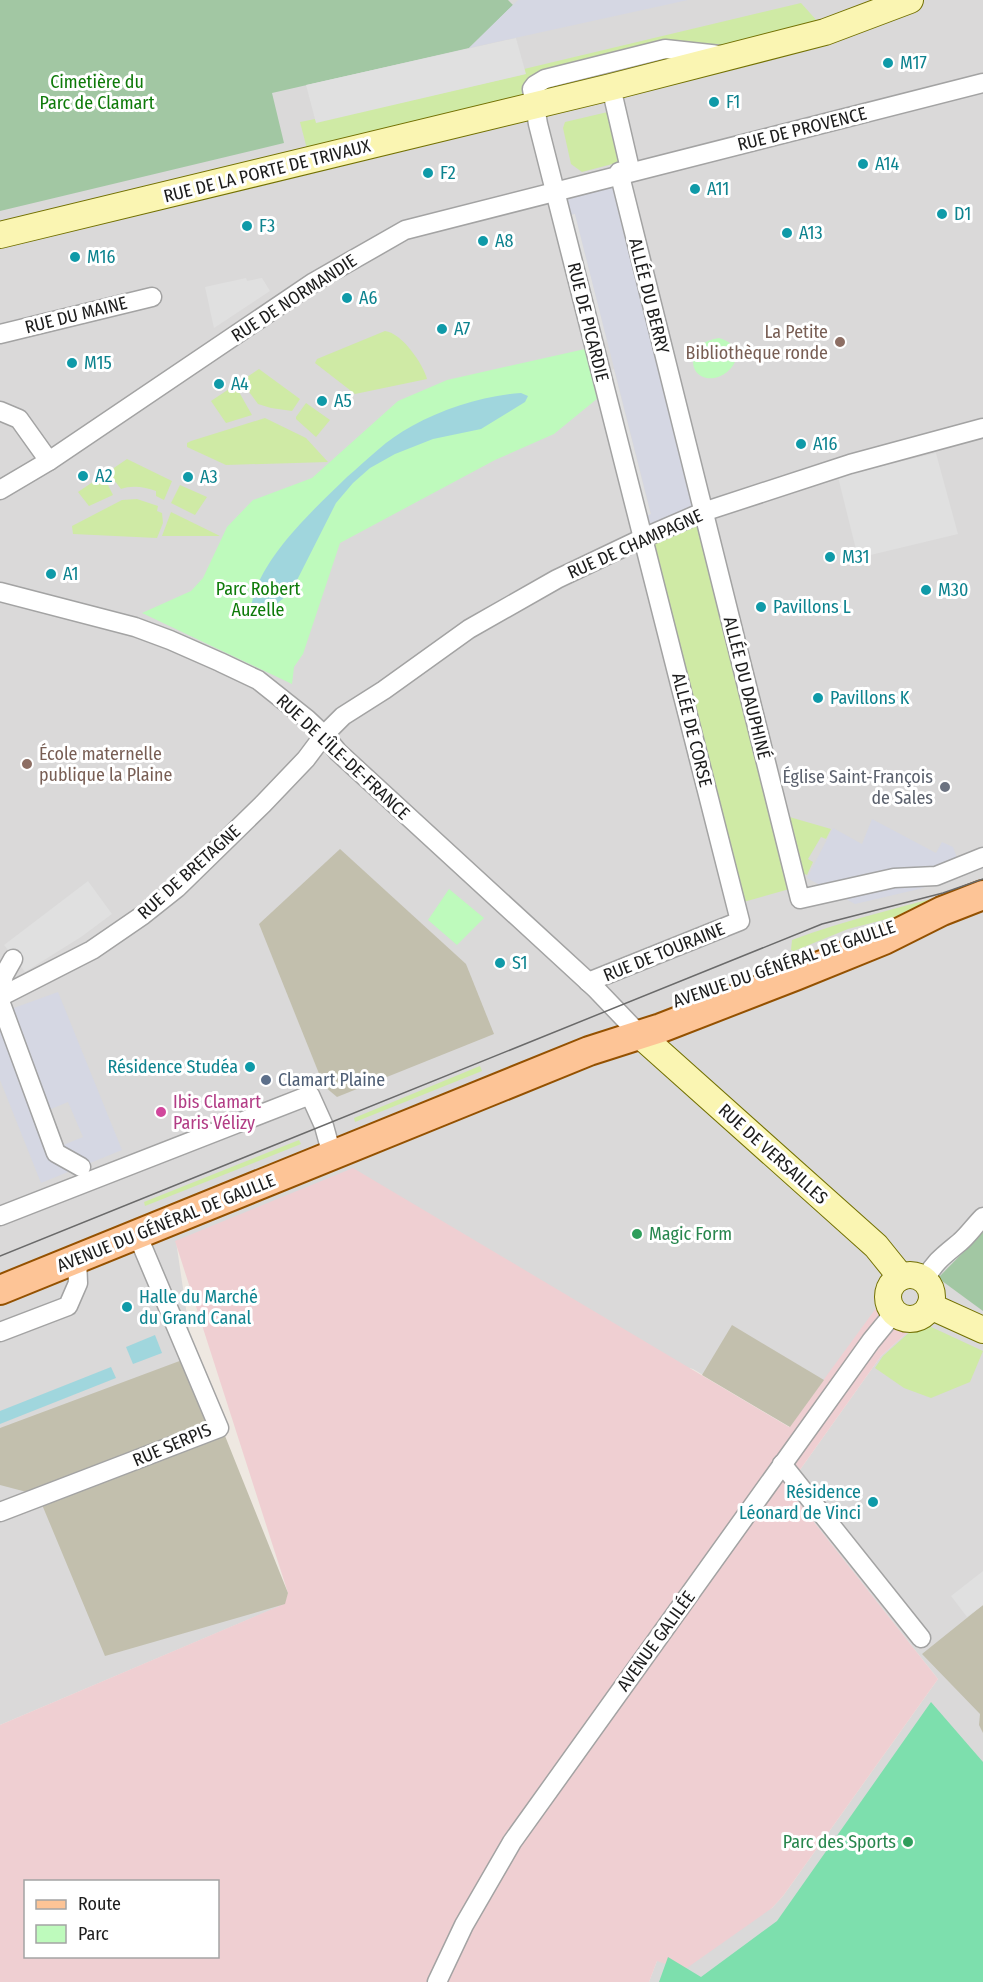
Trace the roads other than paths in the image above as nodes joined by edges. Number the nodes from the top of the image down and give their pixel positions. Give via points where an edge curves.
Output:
1 (910, 0) edge
2 (731, 56) junction
3 (983, 82) edge
4 (611, 87) junction
5 (534, 106) junction
6 (620, 176) junction
7 (555, 192) junction
8 (0, 235) edge
9 (152, 297) dead end
10 (0, 334) edge
11 (0, 411) edge
12 (983, 429) edge
13 (49, 461) junction
14 (0, 490) edge
15 (703, 512) junction
16 (643, 538) junction
17 (0, 592) edge
18 (324, 735) junction
19 (983, 857) edge
20 (983, 895) edge
21 (740, 921) joint
22 (13, 958) dead end
23 (588, 982) junction
24 (0, 992) edge
25 (1, 1003) edge
26 (634, 1027) junction
27 (330, 1148) junction
28 (81, 1167) dead end
29 (0, 1216) edge
30 (978, 1222) edge
31 (137, 1234) junction
32 (77, 1259) junction
33 (0, 1273) edge
34 (912, 1279) junction
35 (0, 1290) edge
36 (930, 1306) junction
37 (894, 1313) junction
38 (983, 1330) edge
39 (0, 1332) edge
40 (782, 1464) junction
41 (0, 1512) edge
42 (921, 1638) dead end
43 (437, 1982) edge

1 - 2 street, RUE DE LA PORTE DE TRIVAUX via 839,28
2 - 4 street, RUE DE LA PORTE DE TRIVAUX
2 - 5 street, RUE DE LA PORTE DE TRIVAUX via 665,49 556,76 535,85 531,94
3 - 6 street, RUE DE PROVENCE
4 - 5 street, RUE DE LA PORTE DE TRIVAUX
4 - 6 street via 630,169 619,172
5 - 7 street, RUE DE PICARDIE
5 - 8 street, RUE DE LA PORTE DE TRIVAUX
6 - 7 street, RUE DE NORMANDIE
6 - 15 street, ALLÉE DU BERRY
7 - 13 street, RUE DE NORMANDIE via 405,230 314,282
7 - 16 street, RUE DE PICARDIE
9 - 10 street, RUE DU MAINE
11 - 13 street via 19,420
12 - 15 street, RUE DE CHAMPAGNE via 850,464
13 - 14 street, RUE DE NORMANDIE
15 - 16 street, RUE DE CHAMPAGNE
15 - 19 street, ALLÉE DU DAUPHINÉ via 800,899 894,878 936,876
16 - 18 street, RUE DE CHAMPAGNE via 557,579 469,628 343,716
16 - 21 street, ALLÉE DE CORSE
17 - 18 street, RUE DE L'ÎLE-DE-FRANCE via 135,627 170,640 258,680
18 - 23 street, RUE DE L'ÎLE-DE-FRANCE
18 - 25 street, RUE DE BRETAGNE via 263,804 167,896 92,950
20 - 26 main road, AVENUE DU GÉNÉRAL DE GAULLE via 884,940
21 - 23 street, RUE DE TOURAINE
22 - 24 street
23 - 26 street, RUE DE L'ÎLE-DE-FRANCE
25 - 28 street via 56,1153
26 - 27 main road, AVENUE DU GÉNÉRAL DE GAULLE via 619,1040
26 - 34 street, RUE DE VERSAILLES
27 - 29 street via 310,1095
27 - 31 main road, AVENUE DU GÉNÉRAL DE GAULLE
27 - 33 main road, AVENUE DU GÉNÉRAL DE GAULLE
30 - 34 street via 960,1242
31 - 32 main road, AVENUE DU GÉNÉRAL DE GAULLE
31 - 41 street, RUE SERPIS via 219,1428
32 - 35 main road, AVENUE DU GÉNÉRAL DE GAULLE
32 - 39 street via 78,1283 68,1306
34 - 36 street via 931,1292
34 - 37 street via 891,1287 888,1294
36 - 37 street via 914,1319
36 - 38 street
37 - 40 street, AVENUE GALILÉE
40 - 42 street
40 - 43 street, AVENUE GALILÉE via 512,1842 464,1925

